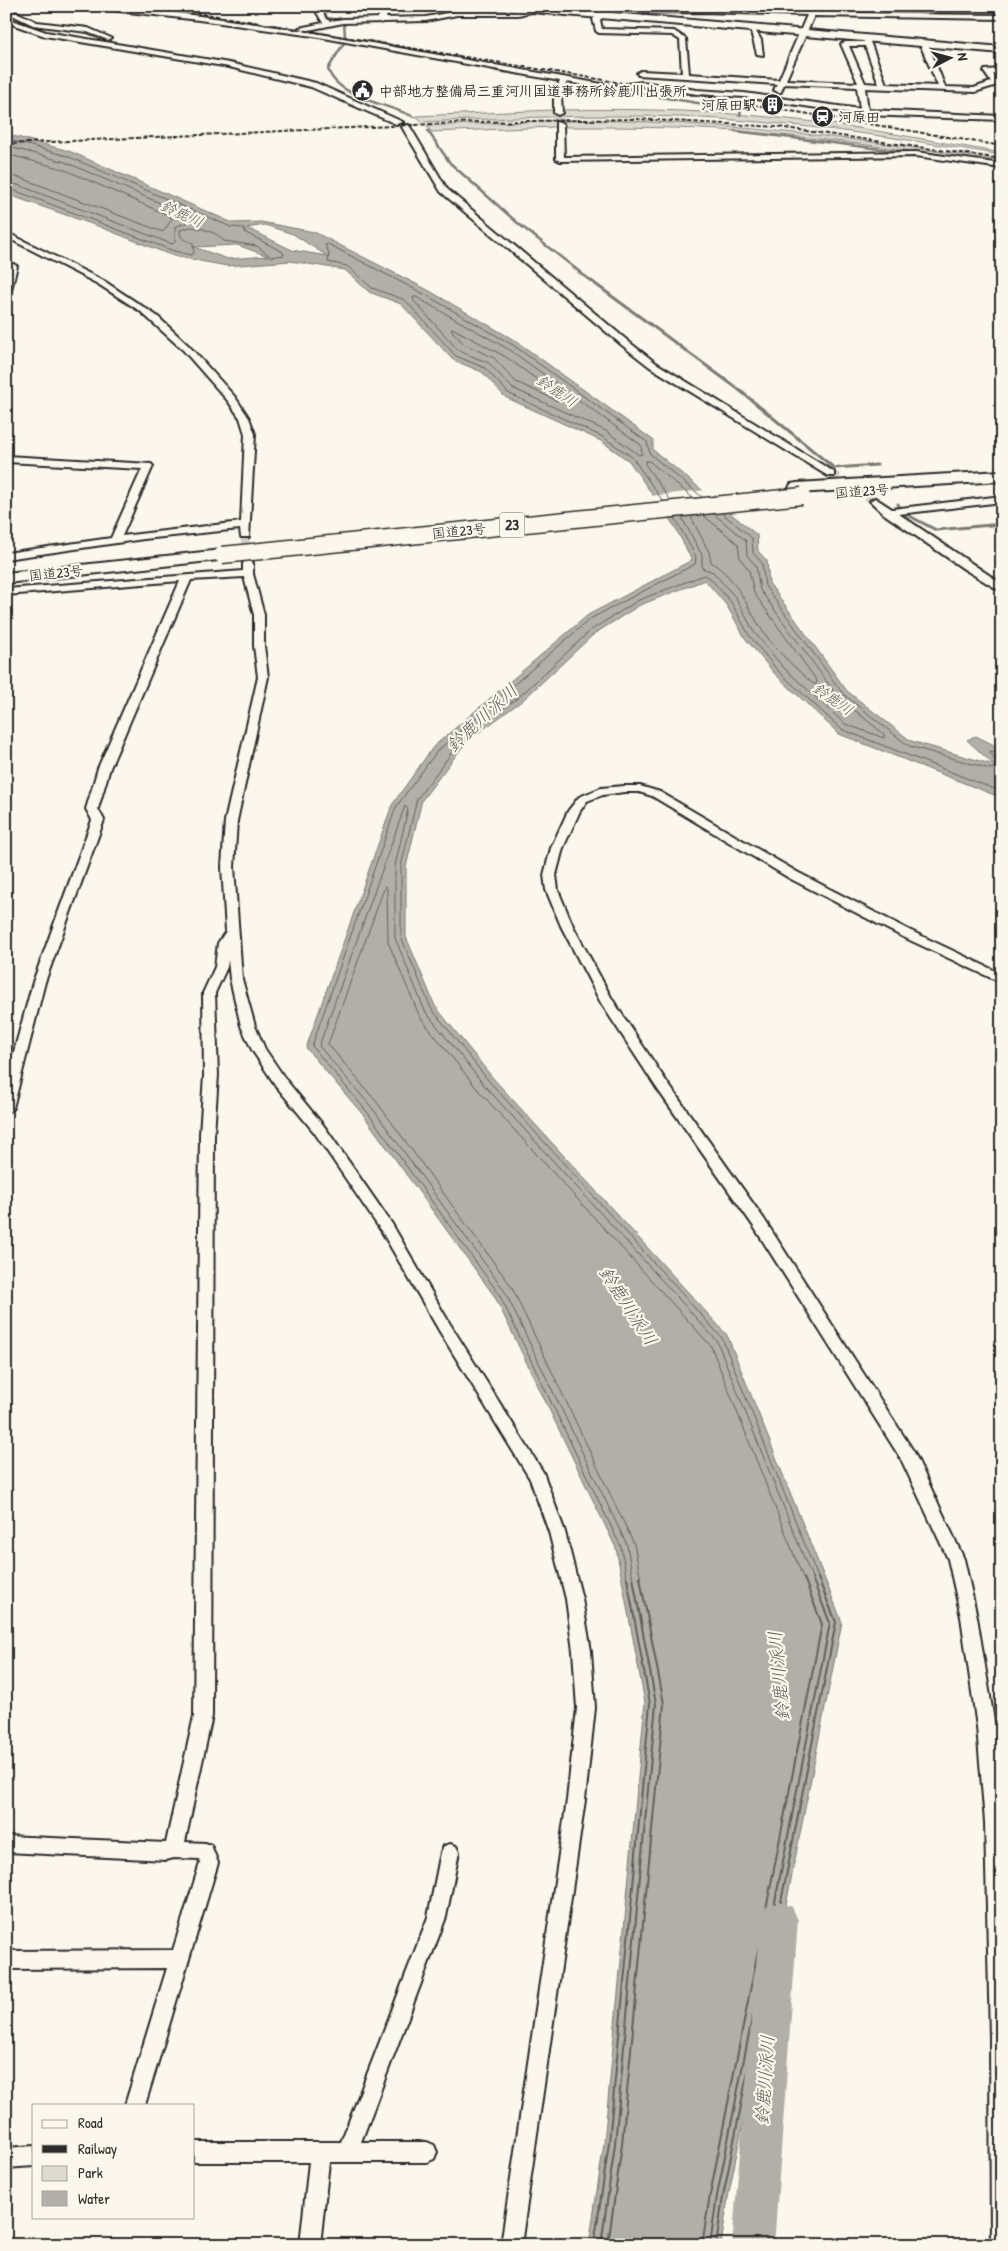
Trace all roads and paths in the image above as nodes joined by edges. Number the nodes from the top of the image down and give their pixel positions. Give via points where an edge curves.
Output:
1 (78, 6) edge
2 (316, 6) edge
3 (387, 6) edge
4 (495, 6) edge
5 (919, 6) edge
6 (6, 9) edge
7 (538, 9) junction
8 (567, 9) edge
9 (811, 14) junction
10 (602, 15) junction
11 (921, 16) junction
12 (439, 17) junction
13 (1002, 17) edge
14 (6, 20) edge
15 (381, 20) junction
16 (328, 24) junction
17 (437, 25) dead end
18 (752, 28) junction
19 (290, 31) junction
20 (801, 33) junction
21 (867, 42) junction
22 (924, 44) junction
23 (1002, 50) edge
24 (762, 54) dead end
25 (172, 55) junction
26 (1002, 72) edge
27 (641, 73) dead end
28 (686, 76) junction
29 (565, 80) junction
30 (781, 82) junction
31 (861, 85) junction
32 (883, 86) junction
33 (942, 88) junction
34 (975, 90) junction
35 (773, 99) junction
36 (977, 99) dead end
37 (558, 113) tunnel mouth
38 (864, 113) junction
39 (1002, 118) edge
40 (559, 124) tunnel mouth
41 (1002, 166) edge
42 (6, 234) edge
43 (6, 262) edge
44 (6, 294) edge
45 (6, 459) edge
46 (831, 474) tunnel mouth
47 (1002, 476) edge
48 (1002, 484) edge
49 (799, 492) junction
50 (1002, 499) edge
51 (875, 501) tunnel mouth
52 (891, 511) junction
53 (115, 540) junction
54 (221, 551) junction
55 (6, 556) edge
56 (6, 570) edge
57 (187, 577) junction
58 (6, 578) edge
59 (1002, 589) edge
60 (6, 592) edge
61 (232, 932) junction
62 (1002, 979) edge
63 (6, 1108) edge
64 (6, 1844) edge
65 (174, 1850) junction
66 (450, 1852) dead end
67 (180, 1959) junction
68 (6, 1960) edge
69 (135, 2104) edge
70 (195, 2152) edge
71 (347, 2152) junction
72 (427, 2152) dead end
73 (320, 2153) junction
74 (32, 2156) edge
75 (6, 2158) edge
76 (310, 2245) edge
77 (511, 2245) edge
78 (1001, 2245) edge

1 - 19 street
2 - 16 street
3 - 15 street
4 - 7 main road
5 - 11 street
6 - 25 street via 35,24 88,30 124,43 174,52
7 - 8 main road
7 - 12 street via 518,13 457,13
8 - 9 street
8 - 10 main road
9 - 11 street
9 - 20 street
10 - 18 main road
10 - 28 street via 596,19 599,31 674,33 683,39
11 - 13 street
12 - 15 street
12 - 17 street
14 - 25 street via 45,34
15 - 16 street
16 - 19 street
18 - 20 main road
18 - 24 street
19 - 29 street
20 - 21 main road
20 - 30 street
21 - 22 main road
21 - 31 street via 845,44
21 - 32 street
22 - 23 main road
22 - 33 street
25 - 46 street via 313,86 402,124 444,190 633,350 652,365
26 - 34 street via 988,72 994,84
27 - 28 street
28 - 30 street
29 - 35 street via 614,88 642,84
29 - 37 street via 560,85 557,98
30 - 31 street
30 - 35 street
31 - 32 street
31 - 38 street
32 - 33 street
33 - 34 street
34 - 36 street
35 - 38 street
38 - 39 street
40 - 41 street via 560,159 916,154
42 - 53 street via 98,280 133,302 166,329 247,419 250,434 245,530
43 - 44 street via 12,266
45 - 53 street via 148,466
47 - 49 highway, 国道23号 / 23
48 - 49 highway, 国道23号 / 23
49 - 54 highway, 国道23号 / 23, bridge
50 - 52 street
51 - 52 street
52 - 59 street
53 - 55 street
54 - 56 highway, 国道23号 / 23
54 - 58 highway, 国道23号 / 23
57 - 60 street
57 - 61 street via 248,568 259,615 263,677 231,821 228,867
57 - 63 street via 104,768 92,809 98,820 39,982
61 - 65 street via 224,943 221,967 209,993 211,1075 207,1134 203,1716
61 - 77 street via 241,1001 259,1050 319,1129 382,1221 537,1477 557,1532 574,1599 586,1708 576,1800
62 - 78 street via 793,875 656,794 640,789 601,792 584,799 566,828 550,875 552,890 567,926 606,1000 759,1223 908,1456 956,1559 969,1617 986,1727 994,1822
64 - 65 street
65 - 67 street via 205,1851 209,1863
66 - 71 street via 437,1918
67 - 68 street
67 - 69 street
70 - 73 street
71 - 72 street
71 - 73 street
73 - 76 street
74 - 75 street

